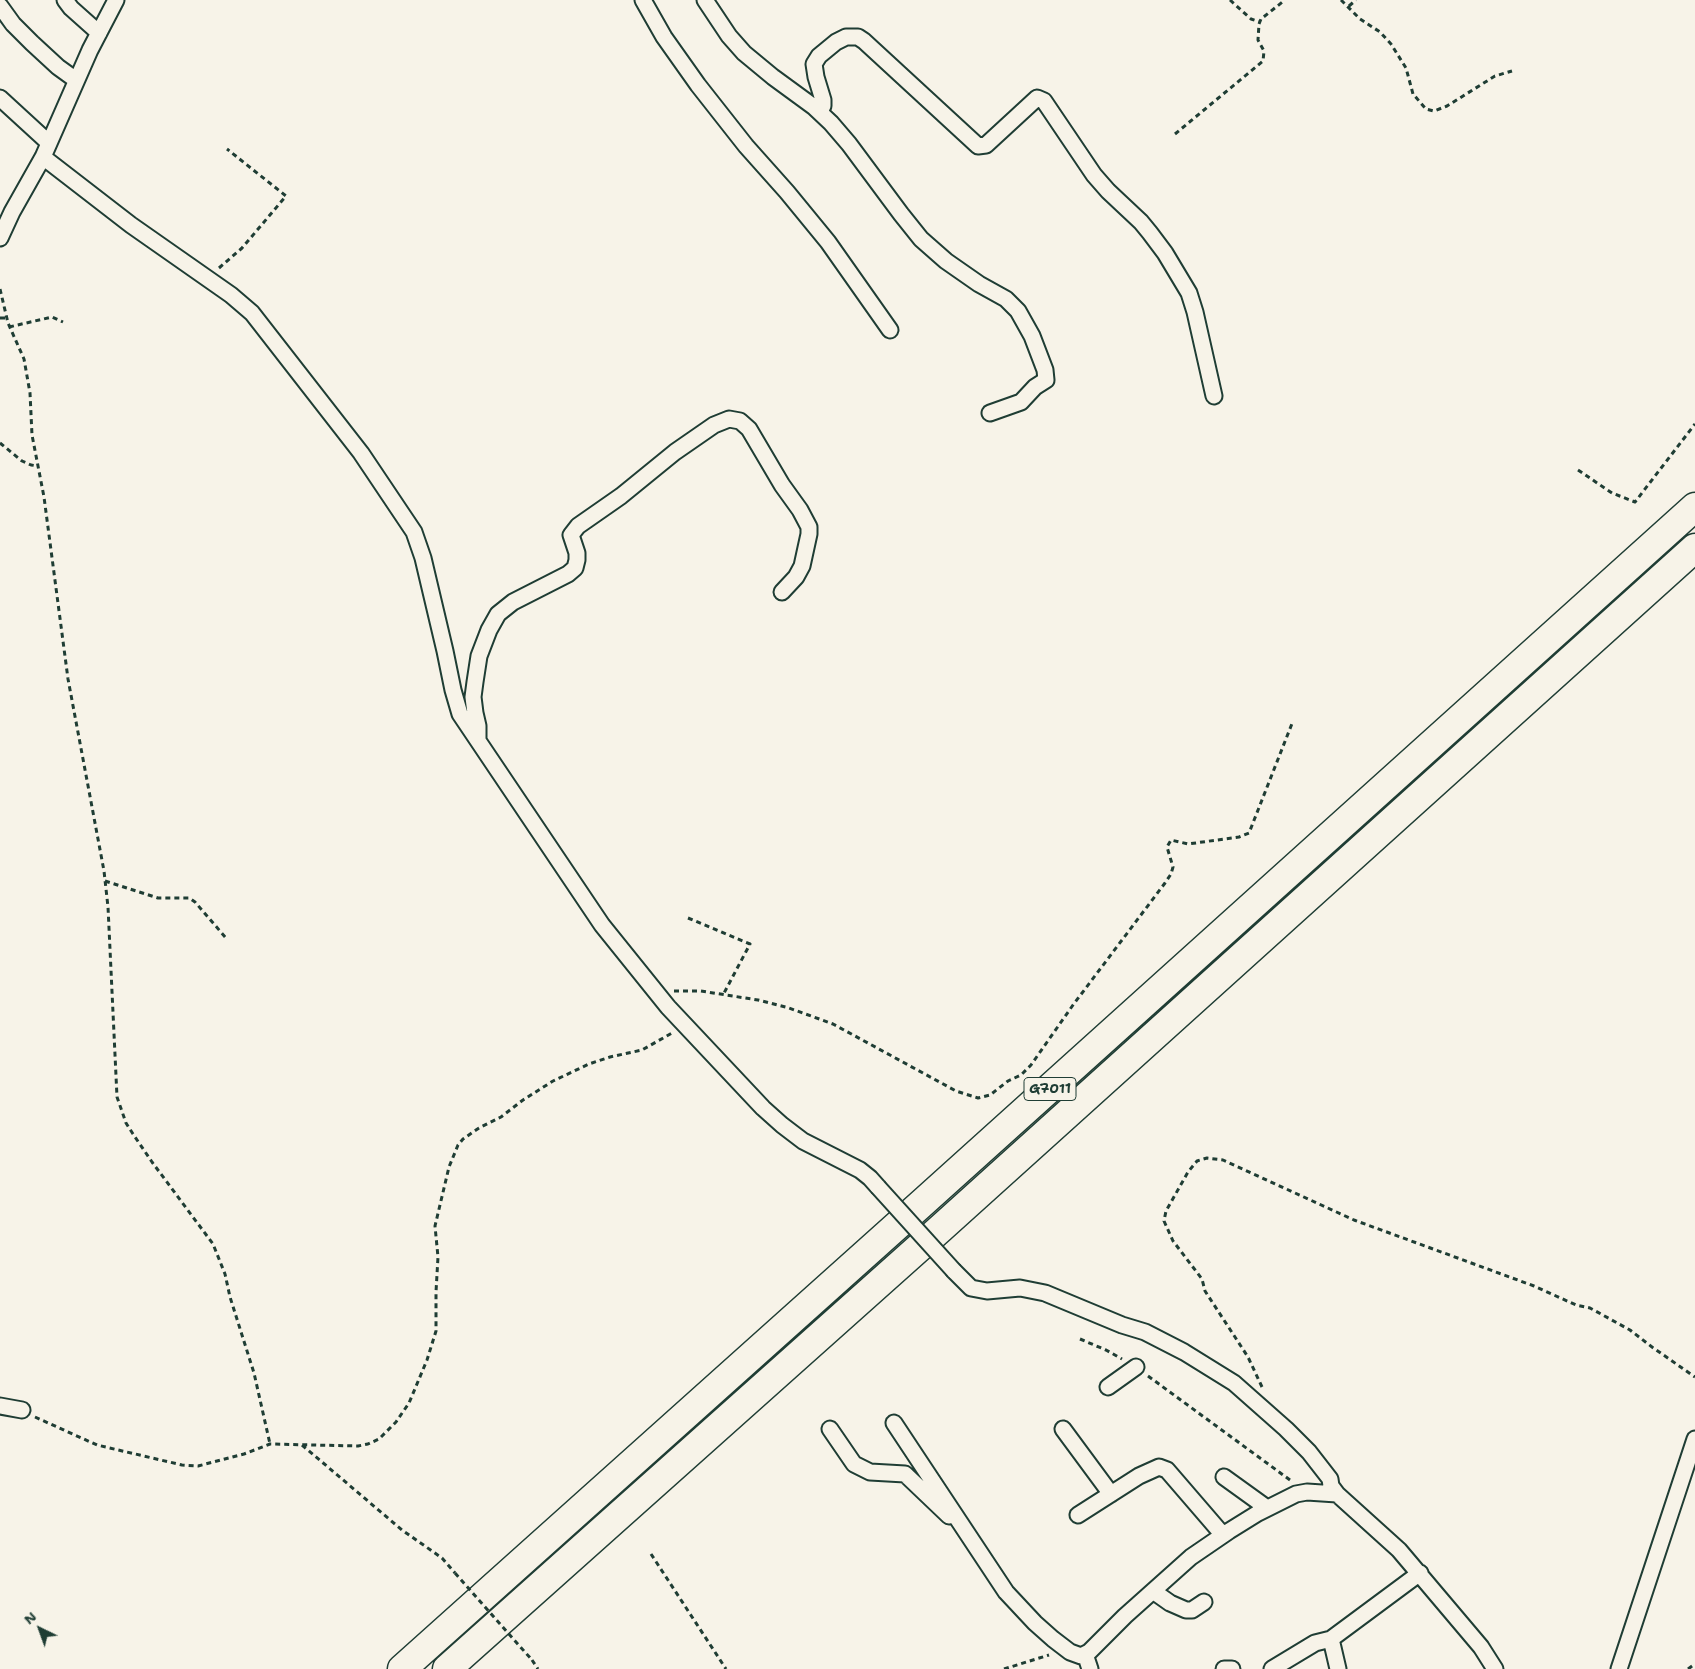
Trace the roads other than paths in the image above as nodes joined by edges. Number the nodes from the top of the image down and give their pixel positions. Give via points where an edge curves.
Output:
1 (65, 0) edge
2 (116, 0) edge
3 (643, 0) edge
4 (705, 0) edge
5 (0, 6) edge
6 (99, 33) junction
7 (76, 80) junction
8 (0, 98) edge
9 (819, 112) junction
10 (49, 143) junction
11 (43, 157) junction
12 (1, 234) edge
13 (890, 330) dead end
14 (1214, 396) dead end
15 (990, 414) dead end
16 (1695, 506) edge
17 (1695, 548) edge
18 (782, 592) dead end
19 (478, 742) junction
20 (1136, 1367) road end
21 (1108, 1388) dead end
22 (0, 1406) edge
23 (22, 1410) road end
24 (894, 1423) dead end
25 (830, 1429) dead end
26 (1063, 1429) dead end
27 (1695, 1439) edge
28 (1224, 1476) dead end
29 (1111, 1494) junction
30 (1337, 1494) junction
31 (1268, 1508) junction
32 (1078, 1515) dead end
33 (961, 1524) junction
34 (1223, 1535) junction
35 (1420, 1573) junction
36 (1152, 1590) junction
37 (1204, 1602) dead end
38 (1333, 1646) junction
39 (1085, 1654) junction
40 (402, 1669) edge
41 (447, 1669) edge
42 (1090, 1669) edge
43 (1224, 1669) edge
44 (1232, 1669) edge
45 (1272, 1669) edge
46 (1338, 1669) edge
47 (1350, 1669) edge
48 (1495, 1669) edge
49 (1619, 1669) edge

1 - 6 street
2 - 6 street
3 - 13 street via 698,85 828,242
4 - 9 street via 744,53
5 - 7 street via 32,43
6 - 7 street
7 - 10 street
8 - 10 street
9 - 14 street via 823,100 814,64 822,52 846,37 858,37 864,41 978,146 986,146 1037,98 1044,101 1090,169 1150,233 1189,293
9 - 15 street via 849,144 921,239 946,261 1006,298 1018,310 1032,336 1046,380 1021,402
10 - 11 street
11 - 12 street
11 - 19 street via 252,313 361,453 419,543 460,714
16 - 40 highway, G7011
17 - 41 highway, G7011
18 - 19 street via 802,566 809,527 749,429 740,421 729,419 675,452 578,526 571,535 578,560 575,568 498,614 479,656 473,697
19 - 30 street, bridge via 602,925 687,1028 750,1096 782,1125 803,1141 870,1178 971,1288 986,1291 1020,1288 1045,1293 1145,1332 1219,1373 1309,1452
20 - 21 street
22 - 23 street
24 - 33 street
25 - 33 street via 854,1464 870,1472 905,1474 939,1508
26 - 29 street
27 - 49 street
28 - 31 street
29 - 32 street
29 - 34 street via 1159,1467 1167,1470
30 - 31 street via 1296,1494
30 - 35 street
31 - 34 street
33 - 39 street via 1006,1592 1035,1623 1069,1650 1081,1656
34 - 36 street via 1190,1557
35 - 38 street
35 - 48 street via 1481,1647
36 - 37 street via 1186,1610
36 - 39 street
38 - 45 street via 1315,1644
38 - 46 street
38 - 47 street
39 - 42 street
43 - 44 street

